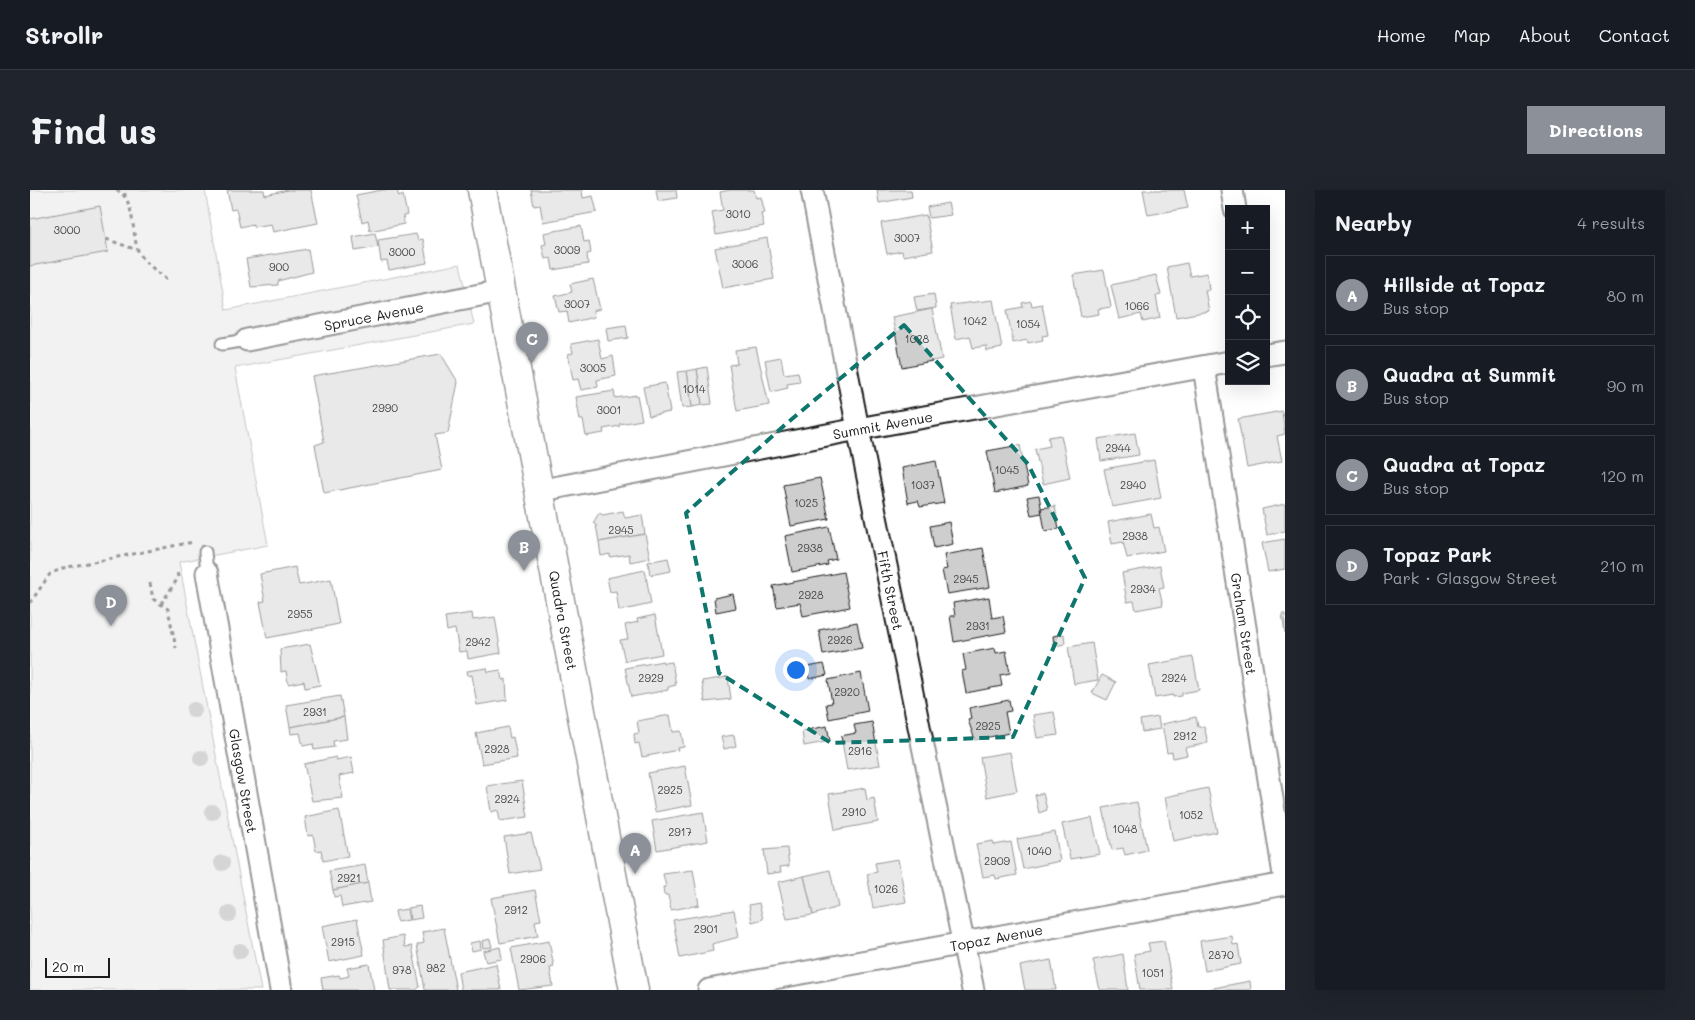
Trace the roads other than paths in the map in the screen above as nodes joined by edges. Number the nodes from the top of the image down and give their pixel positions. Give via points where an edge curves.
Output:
1 (482, 190) edge
2 (812, 190) edge
3 (1232, 190) edge
4 (1234, 205) edge
5 (501, 291) junction
6 (247, 340) joint
7 (222, 344) dead end
8 (1285, 352) edge
9 (1270, 354) edge
10 (1225, 363) edge
11 (1204, 366) junction
12 (858, 429) junction
13 (538, 492) junction
14 (206, 562) dead end
15 (1285, 882) edge
16 (964, 943) junction
17 (281, 990) edge
18 (634, 990) edge
19 (709, 990) edge
20 (973, 990) edge

1 - 5 main road, Quadra Street
2 - 12 street, Fifth Street
3 - 4 street
5 - 6 street, Spruce Avenue
5 - 13 main road, Quadra Street
6 - 7 lane
8 - 9 street
10 - 11 street, Summit Avenue
11 - 12 street, Summit Avenue
11 - 15 street, Graham Street
12 - 13 street, Summit Avenue
12 - 16 street, Fifth Street
13 - 18 main road, Quadra Street
14 - 17 street, Glasgow Street
15 - 16 street, Topaz Avenue
16 - 19 street, Topaz Avenue
16 - 20 street, Fifth Street

